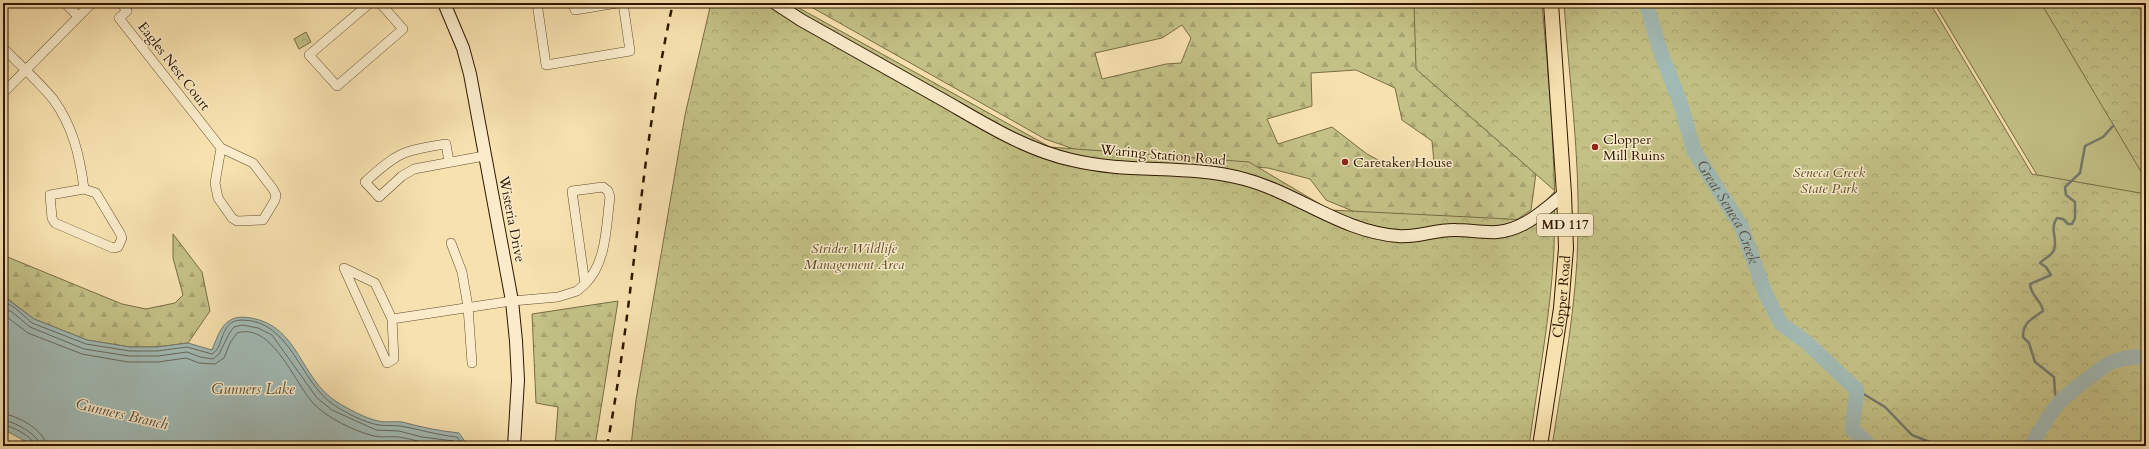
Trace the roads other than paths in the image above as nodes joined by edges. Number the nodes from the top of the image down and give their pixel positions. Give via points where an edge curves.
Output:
1 (65, 3) edge
2 (92, 3) edge
3 (121, 3) edge
4 (370, 3) edge
5 (380, 3) edge
6 (444, 3) edge
7 (537, 3) edge
8 (574, 3) edge
9 (617, 3) edge
10 (623, 3) edge
11 (775, 3) edge
12 (1551, 3) edge
13 (78, 16) junction
14 (3, 48) edge
15 (25, 71) junction
16 (3, 93) edge
17 (221, 148) junction
18 (484, 156) junction
19 (449, 162) junction
20 (84, 189) junction
21 (1564, 194) junction
22 (451, 243) dead end
23 (585, 284) junction
24 (512, 301) junction
25 (468, 307) junction
26 (392, 319) junction
27 (472, 363) dead end
28 (514, 446) edge
29 (1540, 446) edge

1 - 13 street
2 - 13 street
3 - 17 street, Eagles Nest Court via 127,11 119,18
4 - 5 street via 309,55 337,86 403,29
6 - 18 street, Wisteria Drive via 463,48
7 - 10 street via 546,65 630,51
8 - 9 street via 575,10
11 - 21 street, Waring Station Road via 1007,136 1047,154 1074,161 1121,167 1209,172 1240,178 1268,187 1357,228 1398,236 1421,236 1454,230 1509,230 1536,217
12 - 21 main road, Clopper Road / MD 117
13 - 15 street
14 - 15 street
15 - 16 street
15 - 20 street via 52,99 65,120 78,154
17 - 17 street, Eagles Nest Court via 215,183 218,198 237,221 263,220 276,194 253,163
18 - 19 street
18 - 24 street, Wisteria Drive
19 - 19 street via 414,169 402,176 379,197 364,182 394,157 416,148 446,144
20 - 20 street via 50,195 52,218 55,223 113,248 118,247 122,238 120,232 96,193
21 - 29 main road, Clopper Road / MD 117 via 1566,248 1561,308
22 - 25 street via 462,272
23 - 23 street via 572,191 603,187 610,197 600,261 594,274
23 - 24 street via 577,291 558,297
24 - 25 street
24 - 28 street, Wisteria Drive via 518,380
25 - 26 street
25 - 27 street
26 - 26 street via 394,359 387,363 344,268 375,283

